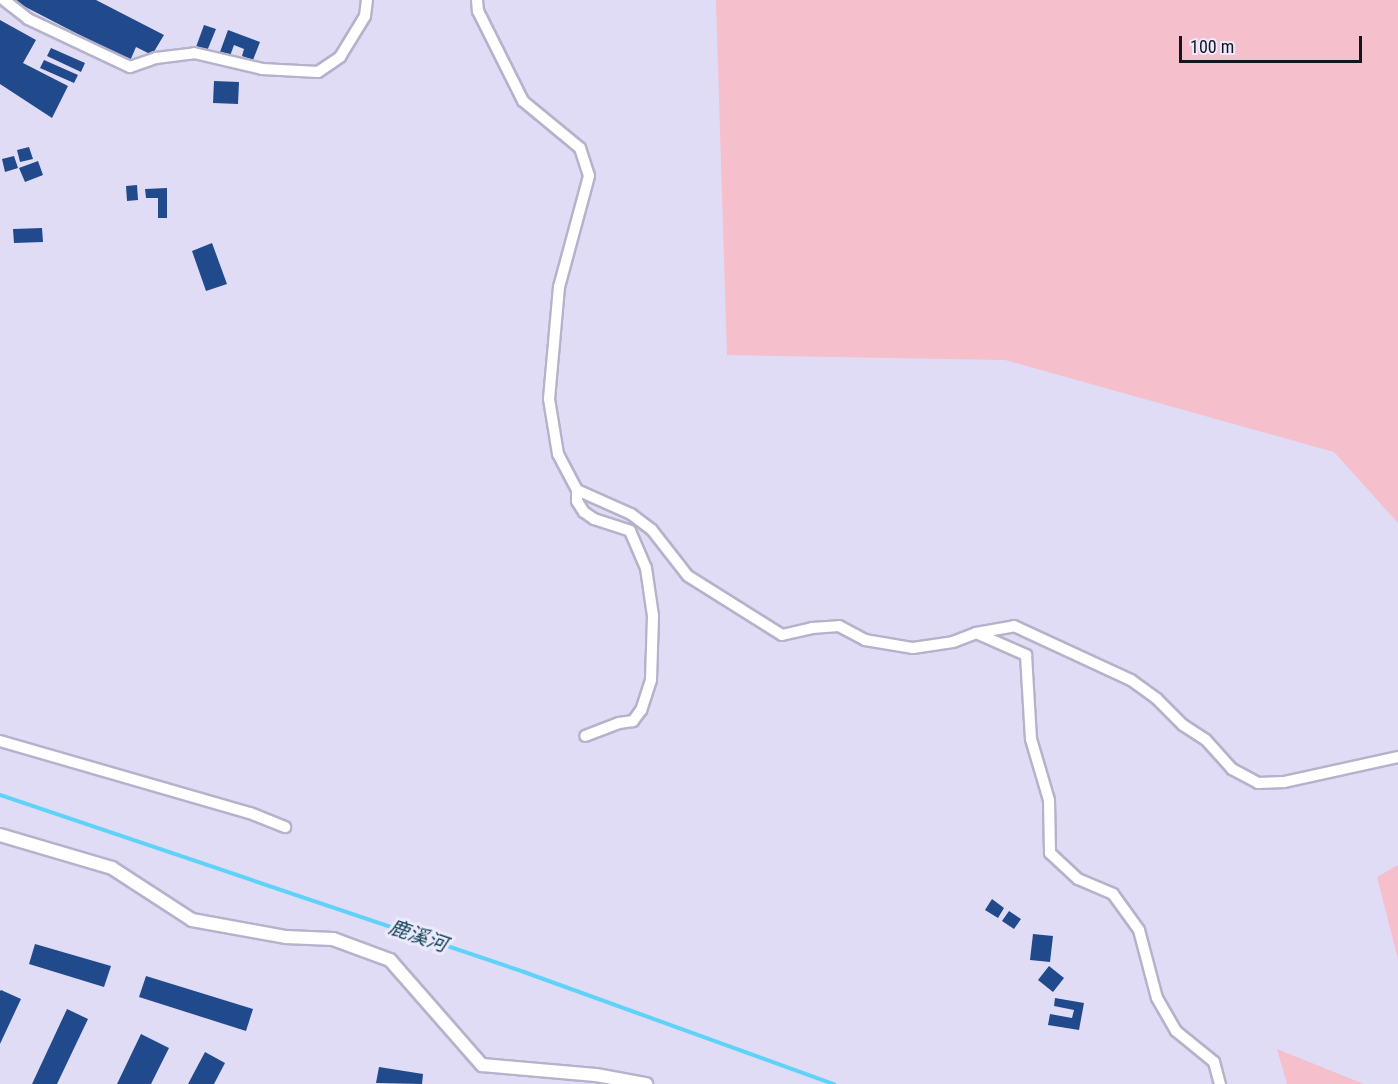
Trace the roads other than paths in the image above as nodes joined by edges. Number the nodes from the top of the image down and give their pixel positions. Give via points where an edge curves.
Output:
1 (4, 0) edge
2 (367, 0) edge
3 (477, 0) edge
4 (577, 490) junction
5 (976, 633) junction
6 (585, 736) dead end
7 (0, 741) edge
8 (1398, 757) edge
9 (285, 828) dead end
10 (0, 835) edge
11 (646, 1084) edge
12 (1220, 1084) edge

1 - 2 street via 28,20 130,67 156,58 194,53 262,69 318,72 340,57 365,16
3 - 4 street via 478,11 523,101 580,148 589,176 559,287 549,399 558,454
4 - 5 street via 631,514 652,531 688,576 782,635 839,626 865,640 913,648 953,642
4 - 6 street via 577,501 584,512 630,531 646,568 654,616 651,680 641,710 633,721
5 - 8 street via 1014,626 1131,680 1206,740 1233,769 1258,783 1284,783
5 - 12 street via 1026,655 1031,739 1049,800 1050,853 1078,879 1113,894 1138,930 1157,998 1176,1030 1214,1062
7 - 9 street via 250,813
10 - 11 street via 112,868 192,920 286,937 333,939 390,960 482,1065 596,1075

